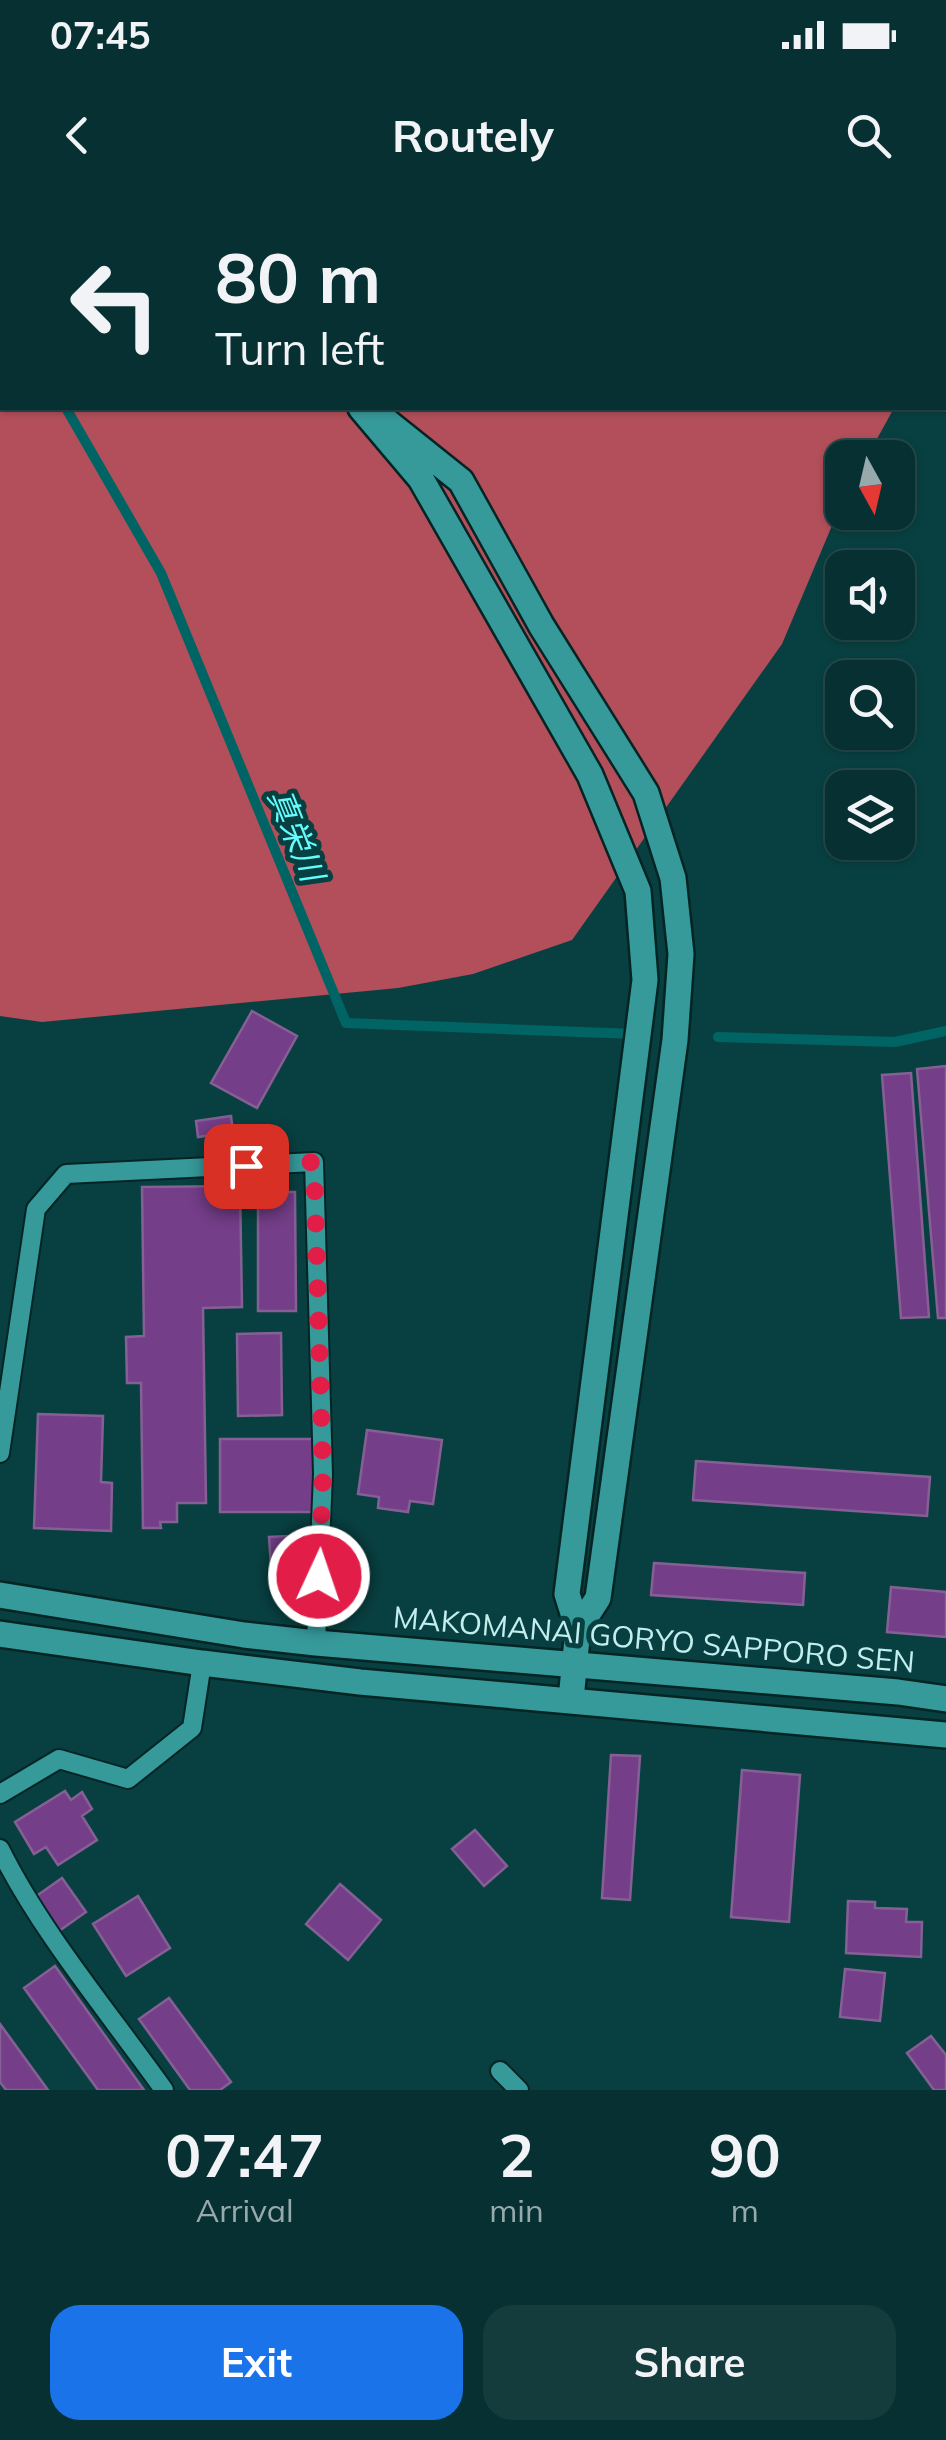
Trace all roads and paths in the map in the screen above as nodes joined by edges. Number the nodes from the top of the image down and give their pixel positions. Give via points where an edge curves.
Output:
1 (364, 410) edge
2 (372, 410) edge
3 (0, 1453) edge
4 (0, 1595) edge
5 (578, 1628) junction
6 (0, 1634) edge
7 (316, 1643) junction
8 (202, 1664) junction
9 (574, 1665) junction
10 (946, 1698) edge
11 (571, 1699) junction
12 (946, 1735) edge
13 (0, 1794) edge
14 (0, 1850) edge
15 (500, 2071) dead end
16 (164, 2090) edge
17 (519, 2090) edge

1 - 5 street via 420,479 590,775 638,891 645,980 568,1594
2 - 5 street via 460,481 646,793 673,878 681,954 675,1040 598,1598
3 - 7 lane via 36,1209 66,1174 314,1162 323,1474
4 - 7 street, MAKOMANAI GORYO SAPPORO SEN
5 - 9 street
6 - 8 street
7 - 9 street, MAKOMANAI GORYO SAPPORO SEN
8 - 11 street
8 - 13 lane via 192,1728 128,1779 59,1760
9 - 10 street, MAKOMANAI GORYO SAPPORO SEN
9 - 11 street
11 - 12 street
14 - 16 lane
15 - 17 lane

